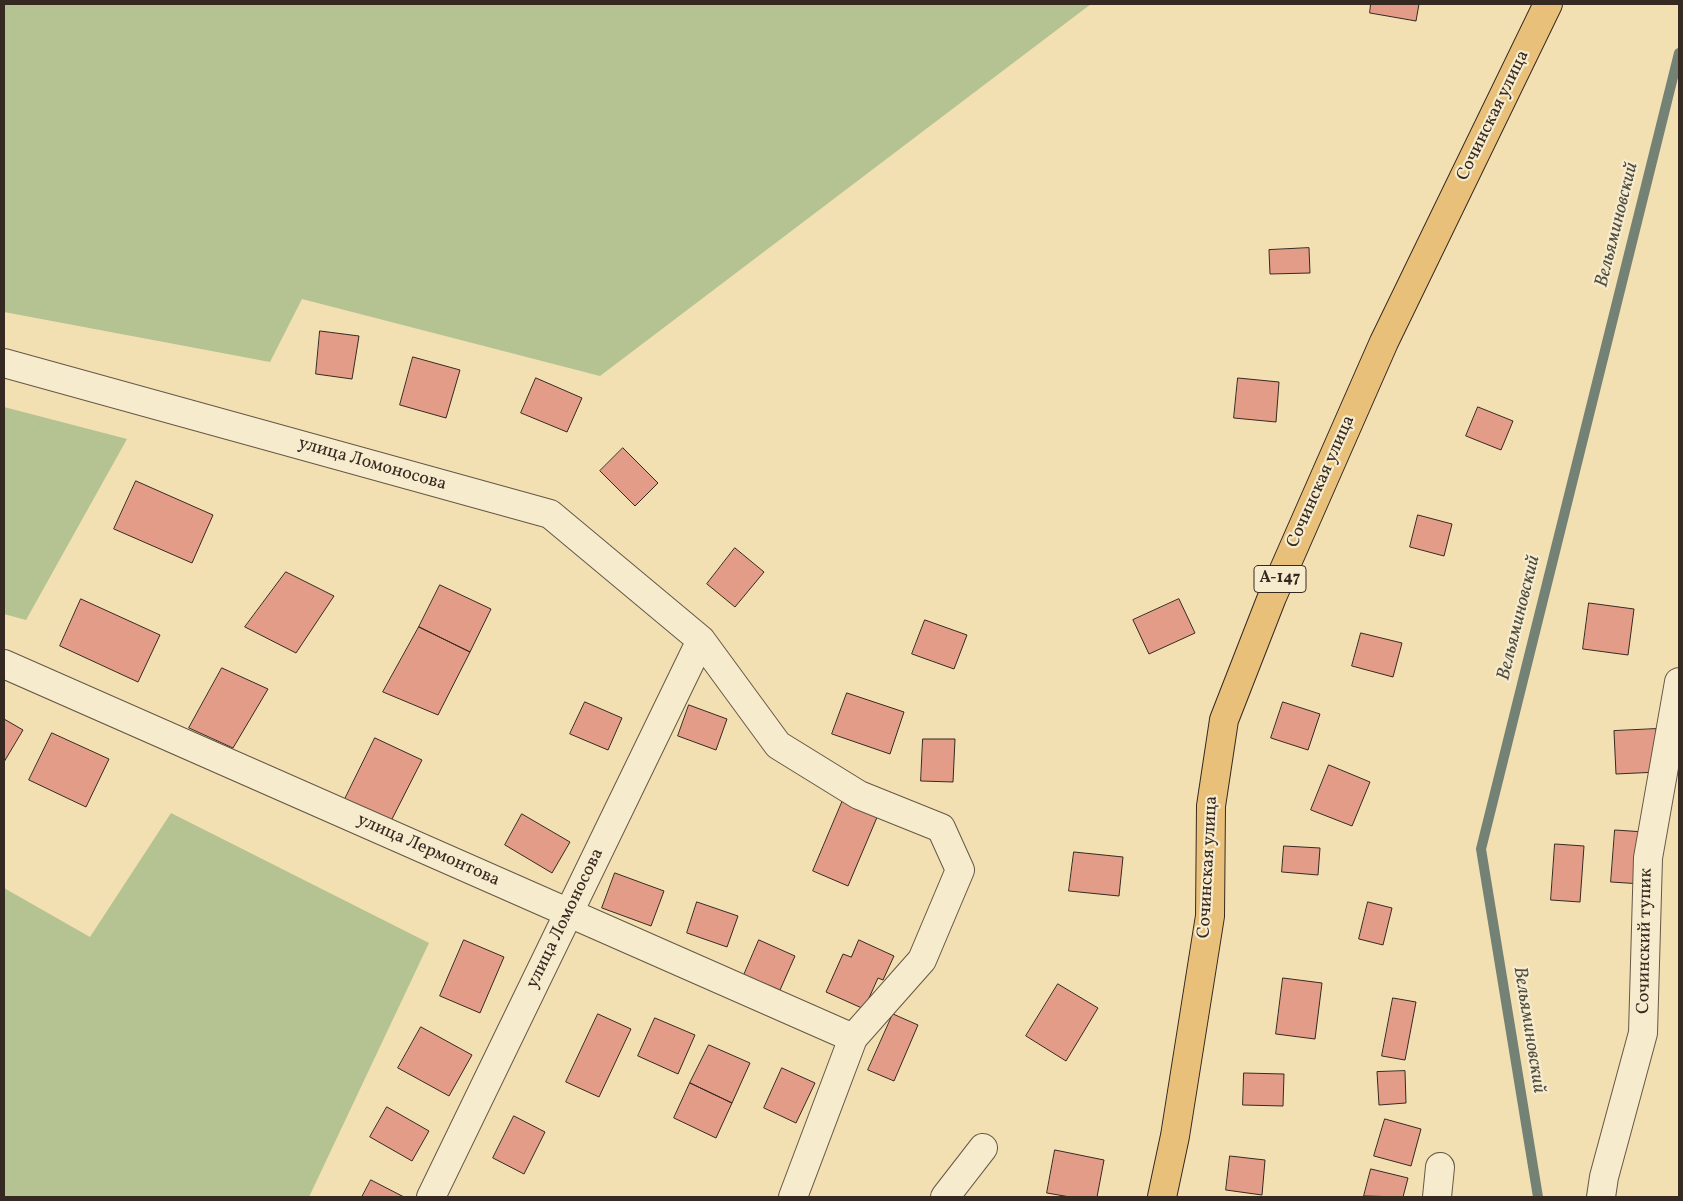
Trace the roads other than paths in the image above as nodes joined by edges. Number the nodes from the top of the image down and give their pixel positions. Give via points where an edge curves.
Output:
1 (1548, 4) edge
2 (4, 363) edge
3 (701, 640) junction
4 (4, 664) edge
5 (1679, 682) edge
6 (569, 913) junction
7 (853, 1038) junction
8 (983, 1148) dead end
9 (1440, 1167) dead end
10 (431, 1197) edge
11 (793, 1197) edge
12 (945, 1197) edge
13 (1162, 1197) edge
14 (1437, 1197) edge
15 (1601, 1197) edge

1 - 13 highway, Сочинская улица / А-147 via 1384,342 1272,597 1224,720 1211,806 1210,916 1175,1136
2 - 3 street, улица Ломоносова via 550,514
3 - 6 street, улица Ломоносова
3 - 7 street, улица Ломоносова via 778,745 859,794 941,828 960,870 922,960
4 - 6 street, улица Лермонтова
5 - 15 street, Сочинский тупик via 1648,858 1643,1033
6 - 7 street, улица Лермонтова
6 - 10 street, улица Ломоносова
7 - 11 street
8 - 12 street
9 - 14 street

